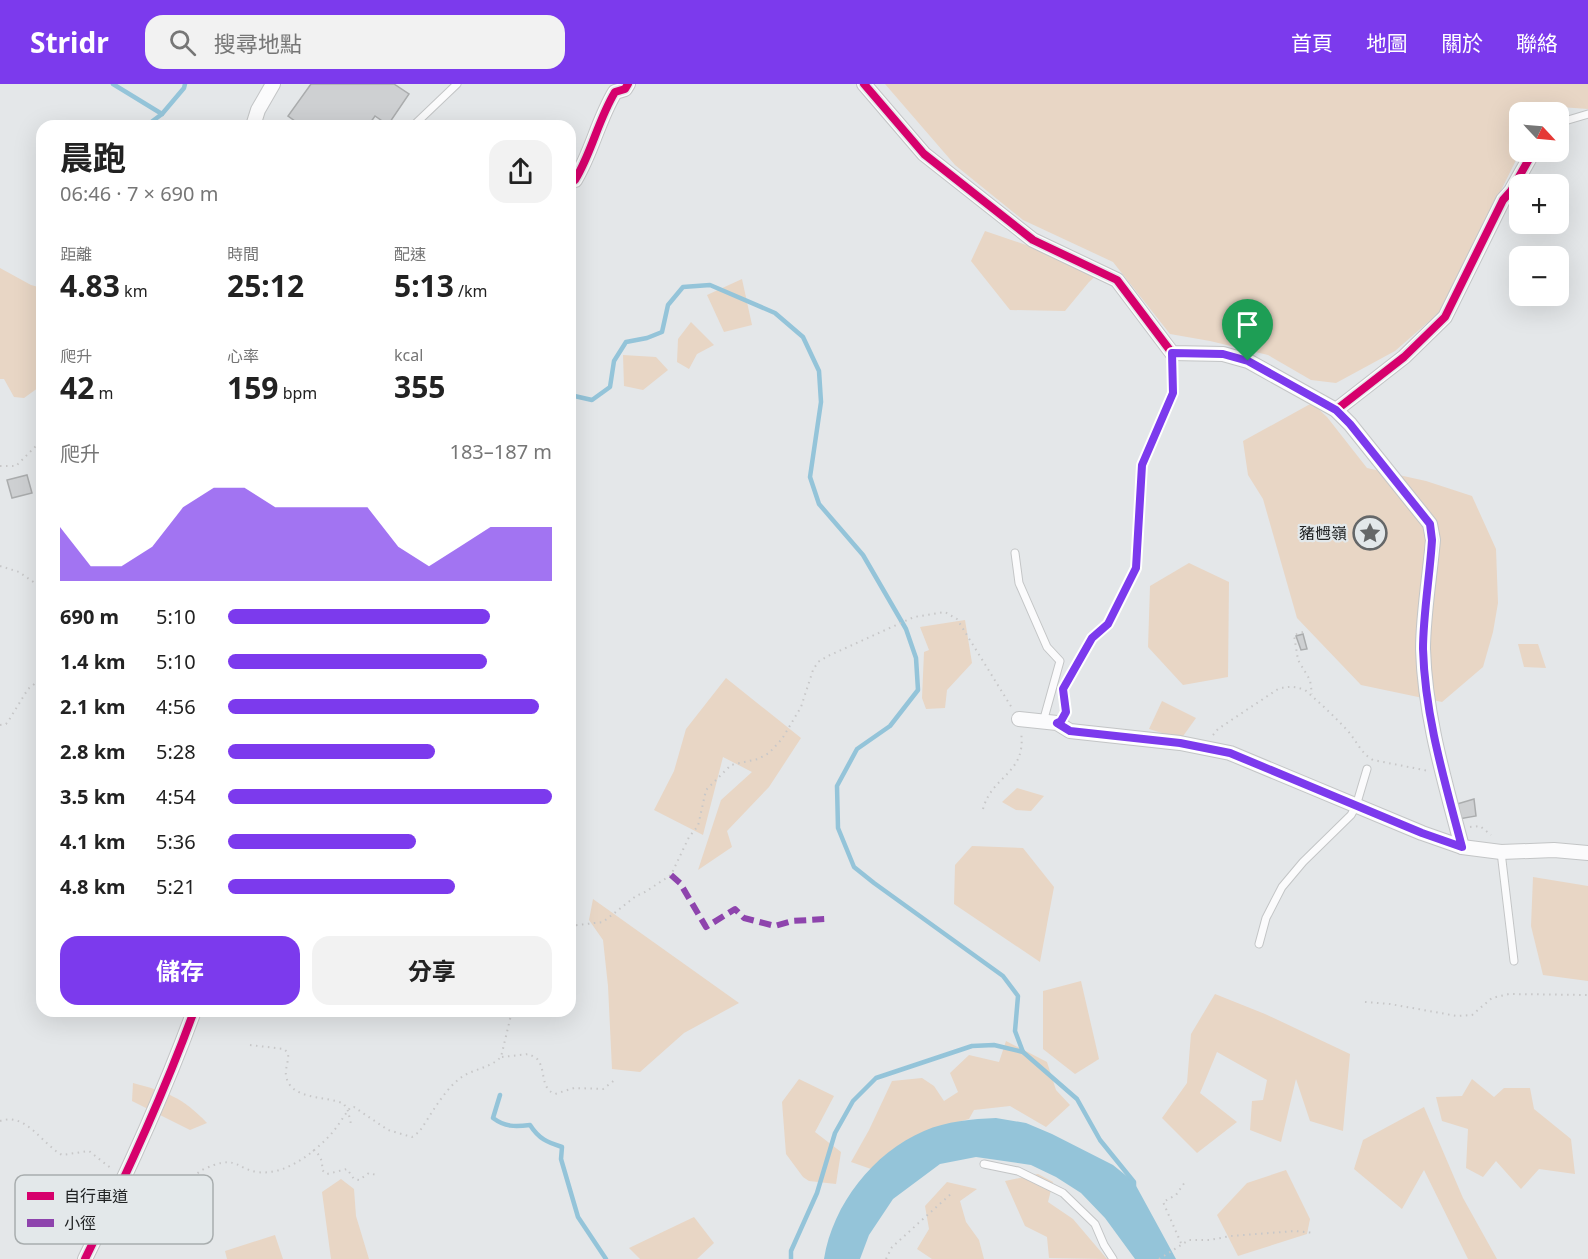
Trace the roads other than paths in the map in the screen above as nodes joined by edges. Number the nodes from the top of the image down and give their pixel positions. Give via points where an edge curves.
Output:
1 (273, 84) edge
2 (457, 84) edge
3 (628, 84) edge
4 (864, 84) edge
5 (1588, 114) edge
6 (255, 120) edge
7 (419, 120) edge
8 (1569, 120) edge
9 (1527, 162) edge
10 (576, 178) edge
11 (1336, 410) junction
12 (1015, 553) dead end
13 (1019, 719) road end
14 (1043, 722) junction
15 (1367, 770) dead end
16 (1356, 806) junction
17 (1462, 847) junction
18 (1502, 852) junction
19 (1588, 853) edge
20 (1259, 944) dead end
21 (1514, 961) dead end
22 (192, 1017) edge
23 (984, 1164) dead end
24 (126, 1175) edge
25 (92, 1244) edge
26 (84, 1259) edge
27 (1113, 1259) edge

1 - 6 street
2 - 7 lane
3 - 10 street via 615,92 603,110 591,149
4 - 11 street via 924,154 1033,240 1118,280 1172,353 1223,354 1248,361
5 - 8 lane
9 - 11 street via 1503,200 1445,317 1404,357
11 - 17 street via 1430,524 1423,649 1430,719
12 - 14 lane via 1019,583 1047,647 1060,661
13 - 14 street
14 - 16 street via 1057,723 1070,731 1180,743 1230,753
15 - 16 lane
16 - 17 street
16 - 20 lane via 1351,816 1282,887 1266,918
17 - 18 street
18 - 19 street
18 - 21 lane
22 - 24 street via 170,1077
23 - 27 lane via 1018,1171 1063,1193 1095,1224
25 - 26 street

